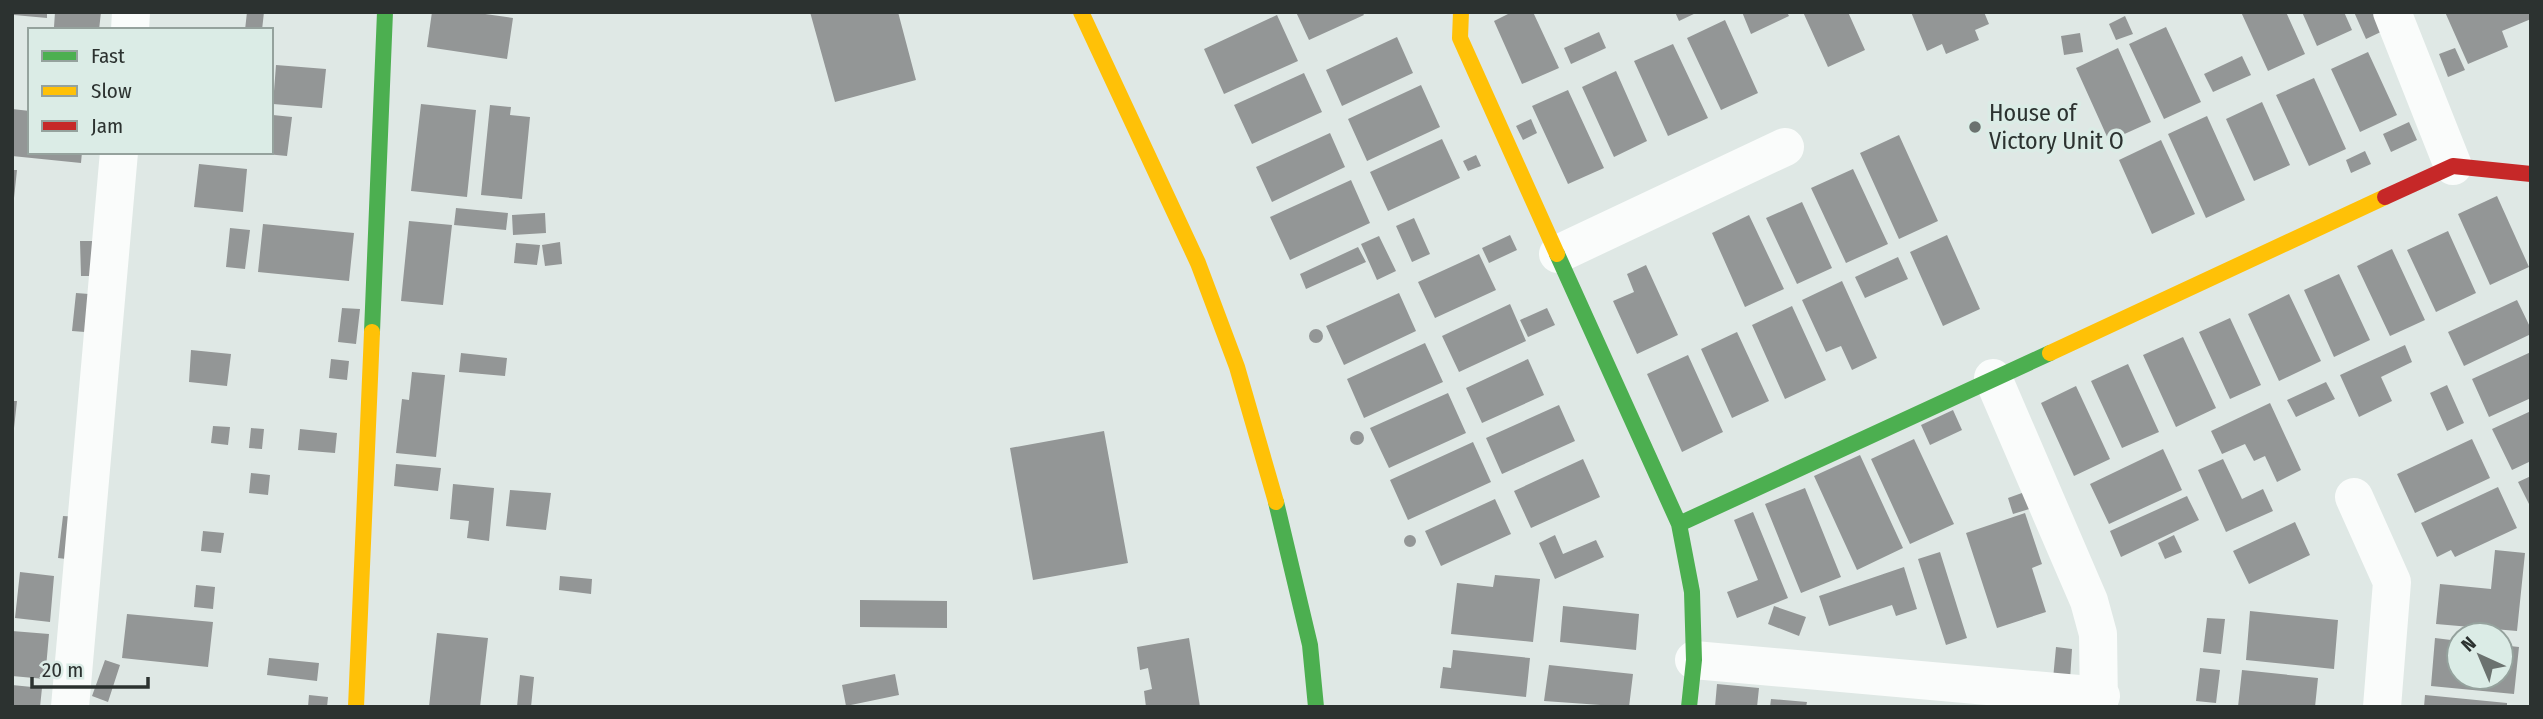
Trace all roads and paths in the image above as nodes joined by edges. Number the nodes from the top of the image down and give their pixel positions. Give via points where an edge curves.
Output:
1 (385, 12) edge
2 (1081, 12) edge
3 (1461, 12) edge
4 (2392, 12) edge
5 (1785, 147) dead end
6 (119, 154) edge
7 (2453, 166) junction
8 (2531, 174) edge
9 (1558, 254) junction
10 (1993, 378) junction
11 (2354, 497) dead end
12 (1679, 524) junction
13 (1694, 660) junction
14 (2100, 701) edge
15 (70, 707) edge
16 (356, 707) edge
17 (1316, 707) edge
18 (1689, 707) edge
19 (2382, 707) edge

1 - 16 street
2 - 17 street via 1198,263 1237,367 1268,469 1307,631
3 - 9 street via 1460,38
4 - 7 street
5 - 9 street
6 - 15 street
7 - 8 street
7 - 10 street
9 - 12 street
10 - 12 street
10 - 14 street via 2090,601 2098,634
11 - 19 street via 2392,582
12 - 13 street via 1692,592
13 - 14 street
13 - 18 street

